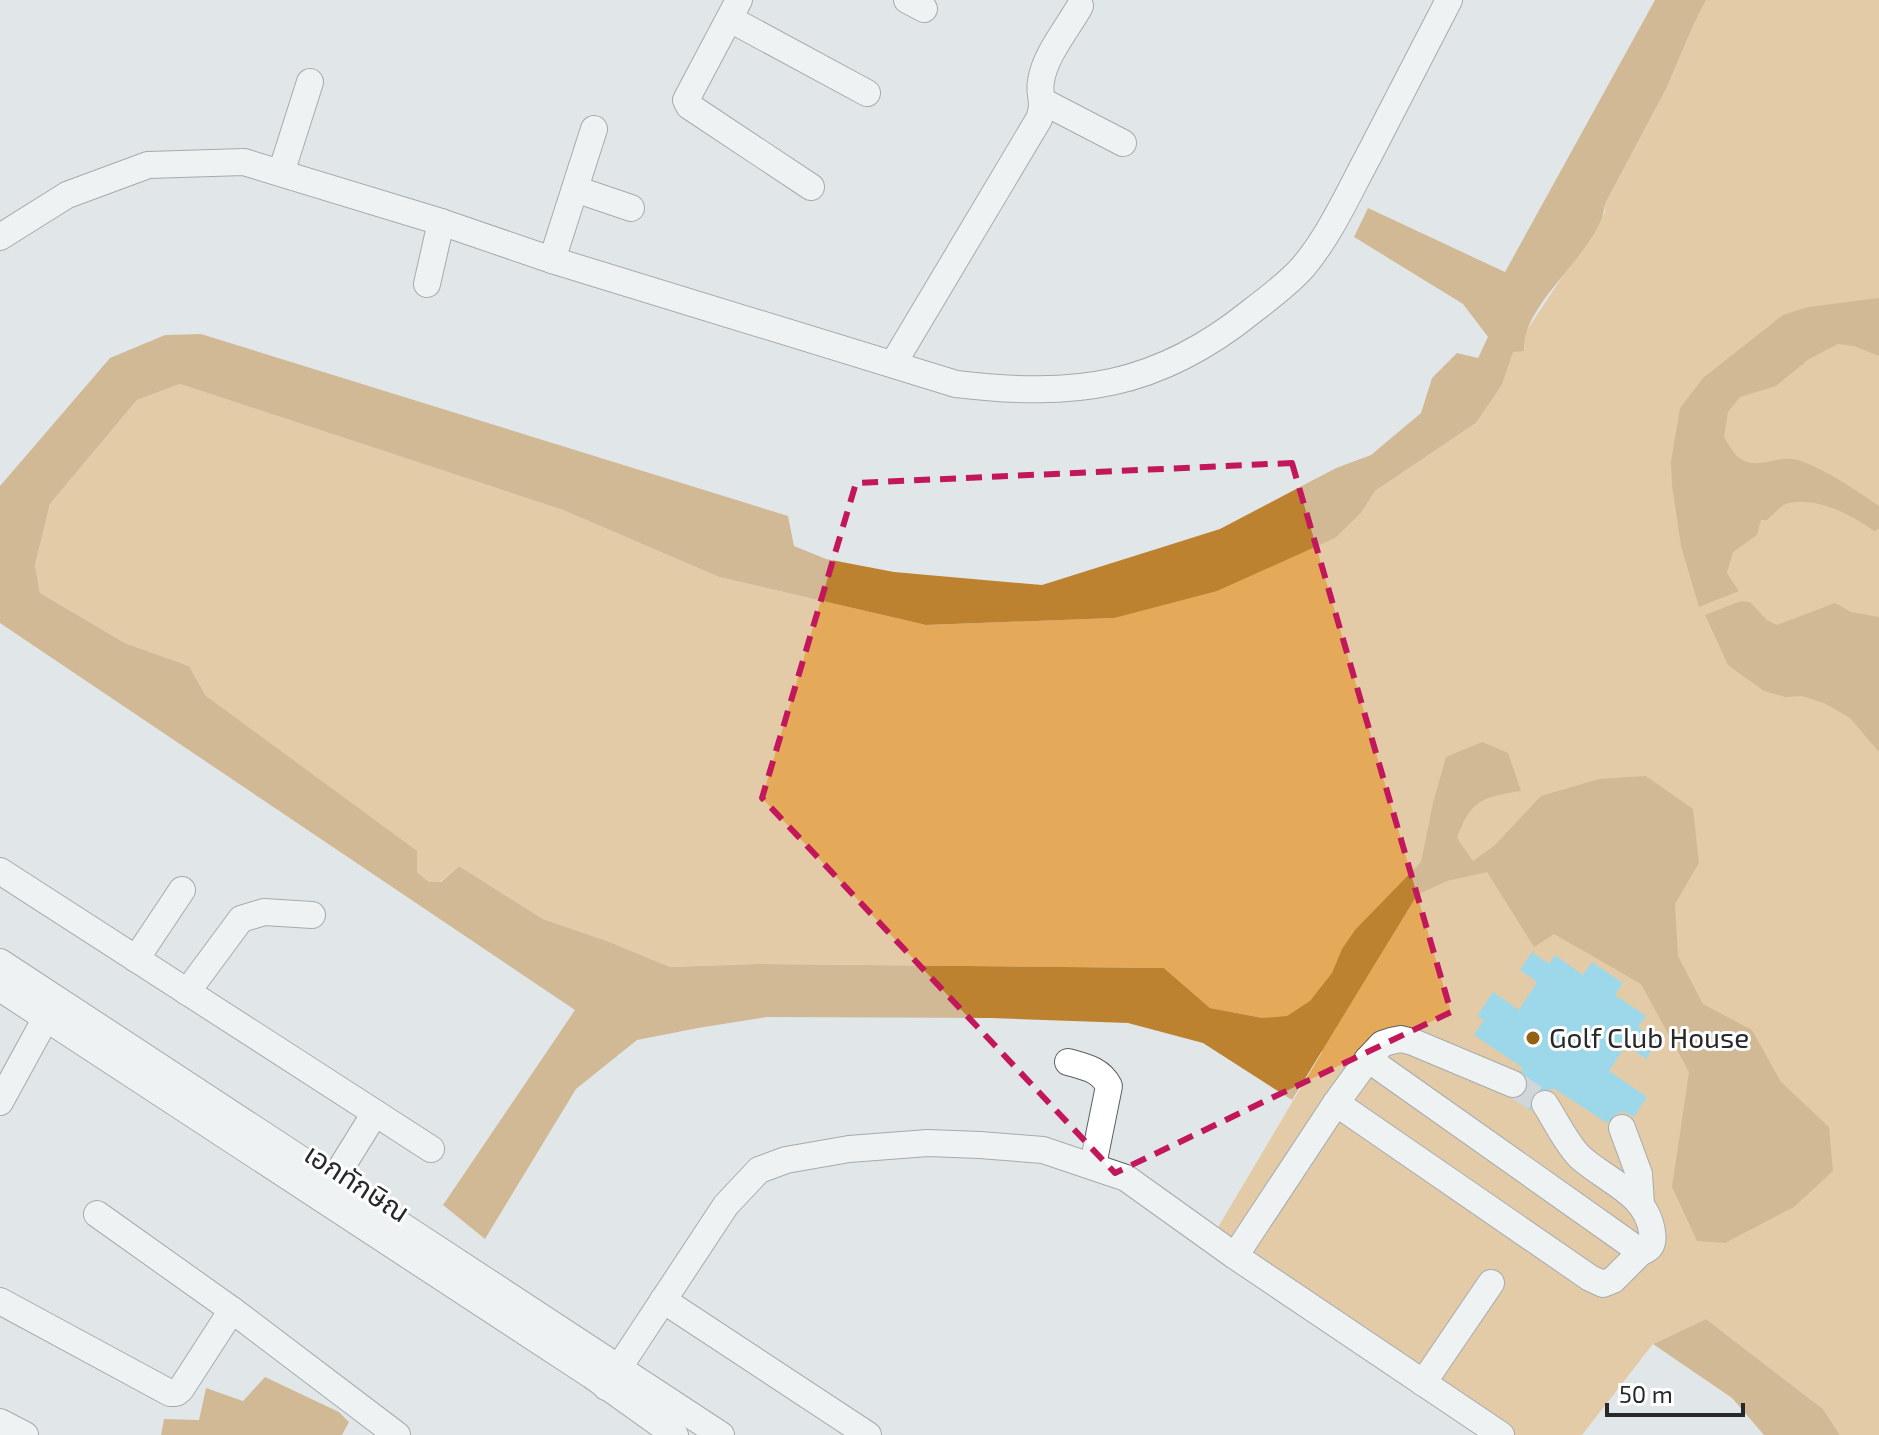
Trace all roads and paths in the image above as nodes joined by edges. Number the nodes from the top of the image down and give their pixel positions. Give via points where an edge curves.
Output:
1 (1449, 0) edge
2 (1080, 6) dead end
3 (735, 10) edge
4 (310, 82) dead end
5 (867, 93) dead end
6 (1044, 102) junction
7 (594, 129) dead end
8 (1123, 143) dead end
9 (281, 173) junction
10 (811, 187) dead end
11 (575, 189) junction
12 (631, 208) dead end
13 (441, 222) junction
14 (0, 237) edge
15 (552, 260) junction
16 (427, 284) dead end
17 (893, 364) junction
18 (0, 871) edge
19 (182, 890) dead end
20 (312, 915) dead end
21 (136, 959) junction
22 (0, 962) edge
23 (0, 988) edge
24 (187, 992) junction
25 (46, 1018) junction
26 (1368, 1059) junction
27 (1068, 1062) dead end
28 (1513, 1084) tunnel mouth
29 (0, 1102) edge
30 (1336, 1103) junction
31 (1545, 1104) tunnel mouth
32 (375, 1113) junction
33 (1622, 1128) dead end
34 (431, 1149) dead end
35 (1093, 1165) junction
36 (328, 1189) junction
37 (1641, 1204) junction
38 (97, 1214) dead end
39 (1641, 1252) junction
40 (1235, 1256) junction
41 (1491, 1283) dead end
42 (663, 1300) junction
43 (0, 1301) edge
44 (232, 1310) junction
45 (612, 1377) junction
46 (1423, 1383) junction
47 (0, 1422) edge
48 (25, 1435) edge
49 (397, 1435) edge
50 (675, 1435) edge
51 (721, 1435) edge
52 (868, 1435) edge
53 (1501, 1435) edge

1 - 17 street via 1340,211 1304,265 1203,347 1129,378 1059,389 956,384
2 - 6 street via 1046,66 1040,90
3 - 5 street
3 - 10 street via 686,100
4 - 9 street
6 - 8 street
6 - 17 street via 1039,119
7 - 11 street
9 - 13 street
9 - 14 street via 244,162 148,165 67,195
11 - 12 street
11 - 15 street
13 - 15 street
13 - 16 street
15 - 17 street
18 - 21 street
19 - 21 street
20 - 24 street via 264,912 241,919
21 - 24 street
22 - 36 street
23 - 25 street, เอกทักษิณ
24 - 32 street
25 - 29 street
25 - 36 street, เอกทักษิณ
26 - 28 street via 1382,1044 1401,1039
26 - 30 street
26 - 39 street
27 - 35 street via 1095,1070 1109,1086
30 - 39 street via 1590,1278 1603,1284 1613,1280
30 - 40 street
31 - 37 street via 1579,1156
32 - 34 street
32 - 36 street
33 - 37 street via 1639,1174
35 - 40 street via 1126,1178
35 - 42 street via 1043,1150 928,1143 786,1160 759,1170 737,1190
36 - 45 street, เอกทักษิณ
37 - 39 street via 1652,1239
38 - 44 street
40 - 46 street
41 - 46 street
42 - 45 street
42 - 52 street
43 - 44 street via 170,1393 181,1389
44 - 49 street
45 - 50 street, เอกทักษิณ
45 - 51 street
46 - 53 street
47 - 48 street

